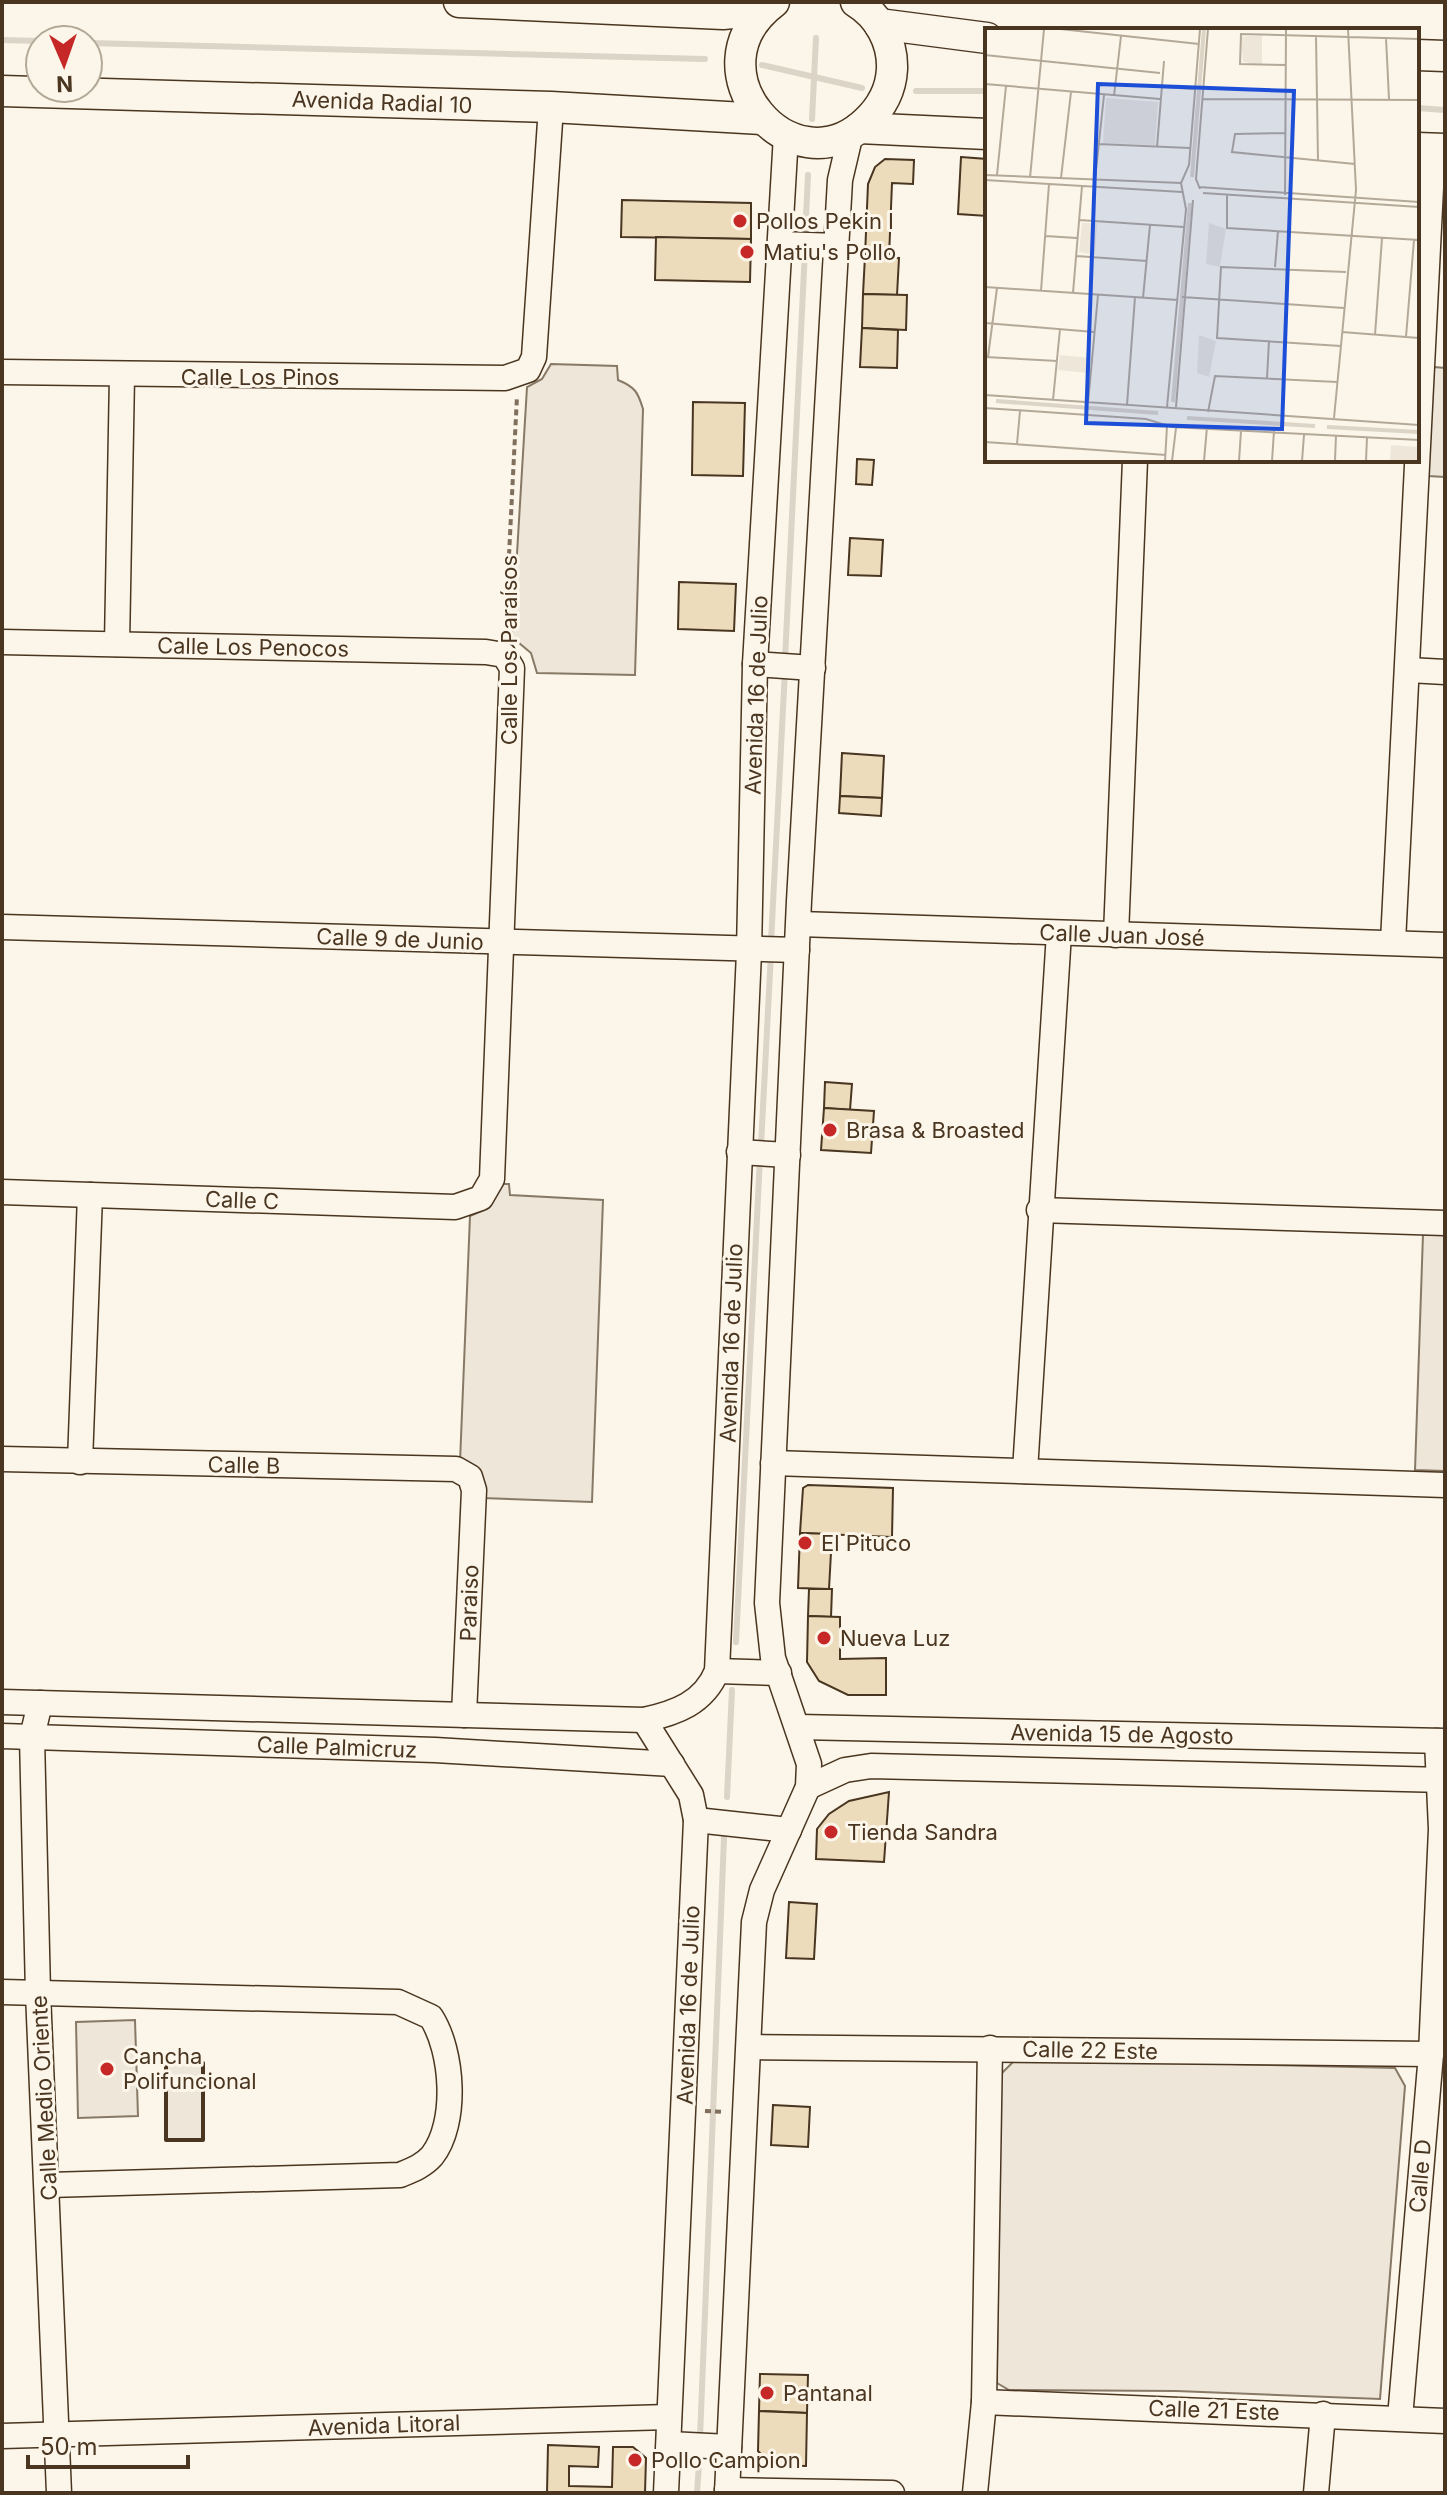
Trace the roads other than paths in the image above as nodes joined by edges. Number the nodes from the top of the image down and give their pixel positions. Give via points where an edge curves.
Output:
1 (459, 2) edge
2 (856, 2) edge
3 (553, 4) edge
4 (768, 6) edge
5 (879, 24) junction
6 (985, 38) edge
7 (1419, 55) edge
8 (1445, 56) edge
9 (2, 91) edge
10 (551, 107) junction
11 (774, 127) junction
12 (855, 131) junction
13 (985, 134) edge
14 (816, 141) junction
15 (1432, 148) edge
16 (840, 180) junction
17 (787, 244) junction
18 (828, 246) junction
19 (2, 372) edge
20 (122, 376) junction
21 (1419, 443) edge
22 (1135, 462) edge
23 (1418, 462) edge
24 (2, 642) edge
25 (117, 644) junction
26 (504, 655) joint
27 (785, 666) junction
28 (1409, 670) junction
29 (1445, 672) edge
30 (799, 924) junction
31 (2, 927) edge
32 (1059, 933) junction
33 (1116, 935) junction
34 (501, 942) junction
35 (1393, 942) junction
36 (1445, 945) edge
37 (772, 951) junction
38 (744, 1152) junction
39 (781, 1154) junction
40 (2, 1192) edge
41 (90, 1195) junction
42 (481, 1198) joint
43 (1039, 1210) junction
44 (1445, 1223) edge
45 (2, 1459) edge
46 (80, 1462) junction
47 (773, 1463) junction
48 (1025, 1471) junction
49 (1445, 1485) edge
50 (474, 1490) joint
51 (720, 1671) junction
52 (779, 1673) junction
53 (2, 1702) edge
54 (40, 1703) junction
55 (464, 1715) junction
56 (644, 1720) junction
57 (799, 1727) junction
58 (2, 1736) edge
59 (32, 1737) junction
60 (1441, 1741) edge
61 (672, 1764) junction
62 (1443, 1780) edge
63 (808, 1787) junction
64 (705, 1821) junction
65 (789, 1830) junction
66 (2, 1992) edge
67 (38, 1993) junction
68 (749, 2047) junction
69 (990, 2048) junction
70 (1431, 2054) junction
71 (49, 2185) junction
72 (984, 2402) junction
73 (1323, 2414) junction
74 (669, 2417) junction
75 (1400, 2418) junction
76 (1445, 2421) edge
77 (58, 2434) junction
78 (2, 2436) edge
79 (678, 2444) junction
80 (722, 2446) junction
81 (727, 2491) edge
82 (59, 2493) edge
83 (666, 2493) edge
84 (892, 2493) edge
85 (975, 2493) edge
86 (1316, 2493) edge

1 - 3 main road
2 - 5 main road
3 - 4 main road via 723,14
4 - 11 main road via 748,30 740,53 740,77 747,100
5 - 6 main road
5 - 12 main road via 889,45 888,91 876,112
7 - 8 main road
9 - 10 main road, Avenida Radial 10
10 - 11 main road, Avenida Radial 10
10 - 20 street, Calle Los Pinos via 534,357 528,370 505,378
11 - 14 main road, Avenida Radial 10
11 - 17 street, Avenida 16 de Julio
12 - 13 main road
12 - 14 main road
12 - 16 street, Avenida 16 de Julio
14 - 16 street
15 - 21 street
16 - 18 street, Avenida 16 de Julio
17 - 18 street
17 - 27 street, Avenida 16 de Julio
18 - 27 street, Avenida 16 de Julio
19 - 20 street, Calle Los Pinos
20 - 25 street
22 - 33 street
23 - 28 street
24 - 25 street, Calle Los Penocos
25 - 26 street, Calle Los Penocos
26 - 34 street, Calle Los Paraísos via 512,668
27 - 30 street, Avenida 16 de Julio
27 - 37 street, Avenida 16 de Julio
28 - 29 street
28 - 35 street
30 - 32 street, Calle Juan José
30 - 37 street, Avenida 16 de Julio
31 - 34 street, Calle 9 de Junio
32 - 33 street, Calle Juan José
32 - 43 street
33 - 35 street, Calle Juan José
34 - 37 street, Calle 9 de Junio
34 - 42 street, Calle Los Paraísos via 492,1179
35 - 36 street, Calle Juan José
37 - 38 street, Avenida 16 de Julio
37 - 39 street, Avenida 16 de Julio
38 - 39 street
38 - 51 street, Avenida 16 de Julio
39 - 47 street, Avenida 16 de Julio
40 - 41 street, Calle C
41 - 42 street, Calle C via 455,1207
41 - 46 street
43 - 44 street
43 - 48 street
45 - 46 street, Calle B
46 - 50 street, Calle B via 456,1469 470,1477
47 - 48 street
47 - 52 street, Avenida 16 de Julio via 767,1603
48 - 49 street
50 - 55 street, Paraiso
51 - 52 street
51 - 56 street via 693,1703
52 - 57 street, Avenida 16 de Julio
53 - 54 street, Calle Palmicruz
54 - 55 street, Calle Palmicruz
54 - 59 street, Calle Medio Oriente
55 - 56 street, Calle Palmicruz
56 - 61 street, Avenida 16 de Julio
57 - 60 street, Avenida 15 de Agosto
57 - 63 street, Avenida 16 de Julio via 809,1764
58 - 59 street, Calle Palmicruz
59 - 61 street, Calle Palmicruz
59 - 67 street, Calle Medio Oriente
60 - 62 street, Calle D
61 - 64 street, Avenida 16 de Julio
62 - 63 street, Avenida 15 de Agosto via 871,1766 845,1770
62 - 70 street, Calle D
63 - 65 street, Avenida 16 de Julio
64 - 65 street
64 - 74 street, Avenida 16 de Julio
65 - 68 street, Avenida 16 de Julio via 754,1922
66 - 67 street
67 - 71 street, Calle Medio Oriente
67 - 71 street via 398,2002 431,2017 439,2029 448,2090 441,2141 419,2168 400,2175
68 - 69 street, Calle 22 Este
68 - 80 street, Avenida 16 de Julio
69 - 70 street, Calle 22 Este
69 - 72 street
70 - 75 street, Calle D
71 - 77 street, Calle Medio Oriente
72 - 73 street, Calle 21 Este
72 - 85 street
73 - 75 street, Calle 21 Este
73 - 86 street
74 - 77 street, Avenida Litoral
74 - 79 street, Avenida 16 de Julio
75 - 76 street, Calle 21 Este
77 - 78 street, Avenida Litoral
77 - 82 street, Calle Medio Oriente
79 - 80 street
79 - 83 street, Avenida 16 de Julio
80 - 81 street, Avenida 16 de Julio
81 - 84 street

